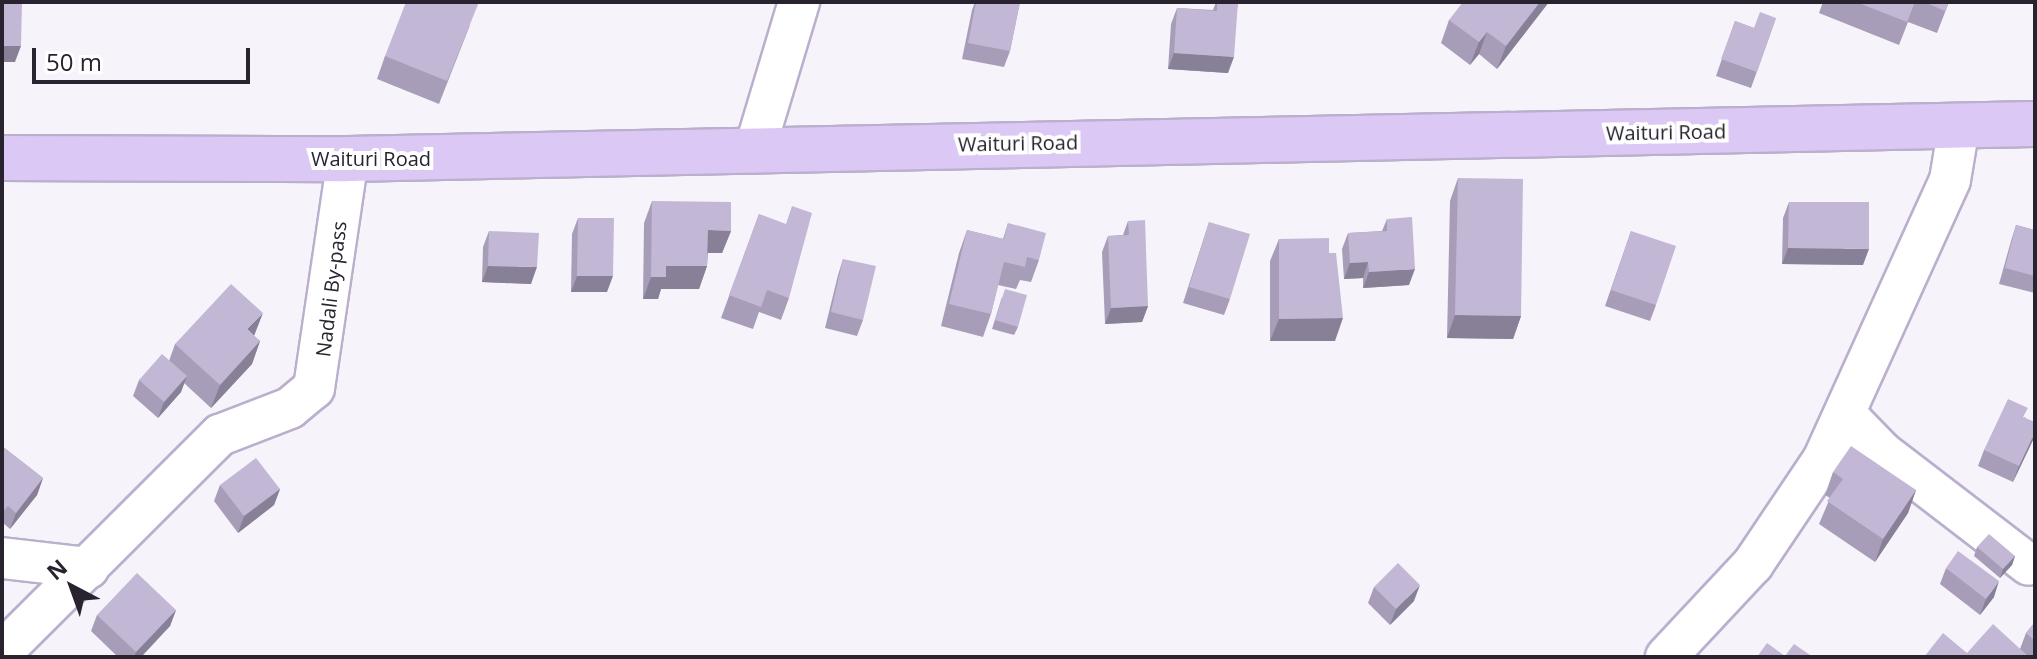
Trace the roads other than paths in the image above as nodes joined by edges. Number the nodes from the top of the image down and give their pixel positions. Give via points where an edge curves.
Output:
1 (799, 2) edge
2 (2035, 124) edge
3 (1959, 126) junction
4 (754, 152) junction
5 (2, 158) edge
6 (348, 159) junction
7 (1845, 414) junction
8 (2, 558) edge
9 (2029, 565) dead end
10 (88, 568) junction
11 (2, 652) edge
12 (1666, 657) edge

1 - 4 street
2 - 3 main road, Waituri Road
3 - 4 main road, Waituri Road
3 - 7 street via 1950,180
4 - 6 main road, Waituri Road
5 - 6 main road, Waituri Road
6 - 10 street, Nadali By-pass via 314,388 290,408 220,435
7 - 9 street via 1882,452
7 - 12 street via 1780,529
8 - 10 street
10 - 11 street, Nadali By-pass

